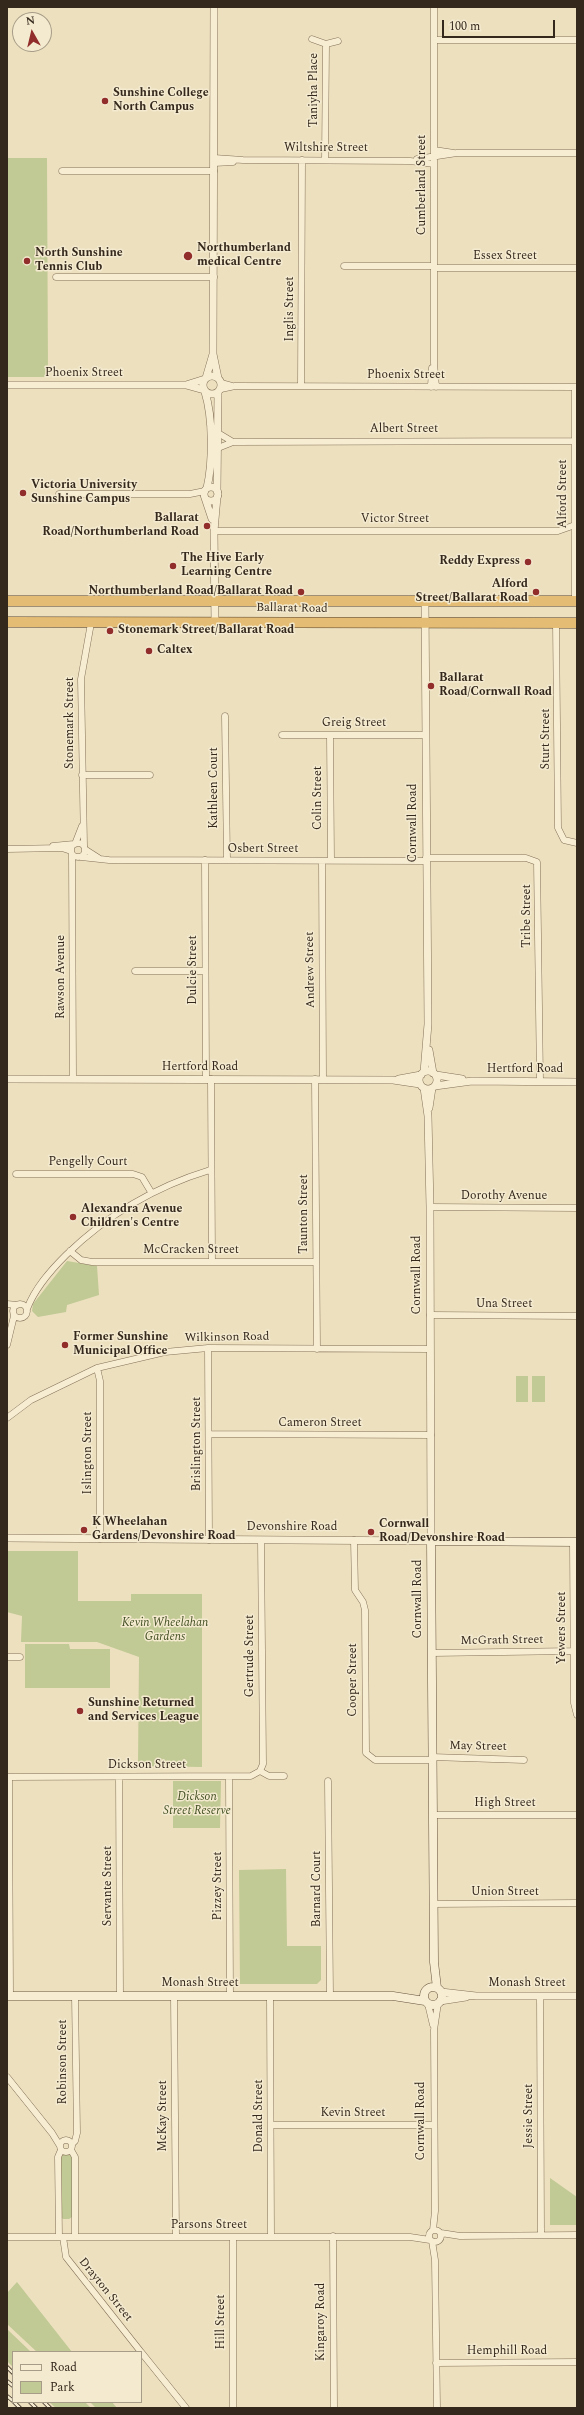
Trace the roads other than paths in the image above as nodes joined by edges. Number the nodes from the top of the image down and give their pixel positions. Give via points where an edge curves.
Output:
1 (214, 7) edge
2 (434, 7) edge
3 (312, 39) dead end
4 (434, 40) junction
5 (577, 40) edge
6 (338, 41) dead end
7 (326, 44) junction
8 (434, 150) junction
9 (577, 153) edge
10 (457, 154) junction
11 (302, 160) junction
12 (325, 160) junction
13 (434, 161) junction
14 (214, 164) junction
15 (62, 171) dead end
16 (344, 266) dead end
17 (434, 267) junction
18 (577, 268) edge
19 (56, 277) dead end
20 (214, 278) junction
21 (214, 354) junction
22 (205, 379) junction
23 (7, 385) edge
24 (186, 385) junction
25 (219, 386) junction
26 (302, 386) junction
27 (433, 387) junction
28 (576, 387) edge
29 (205, 391) junction
30 (218, 433) junction
31 (575, 441) junction
32 (233, 442) junction
33 (218, 448) junction
34 (59, 494) dead end
35 (205, 494) junction
36 (217, 494) junction
37 (576, 497) edge
38 (574, 525) junction
39 (214, 531) junction
40 (7, 600) edge
41 (214, 601) junction
42 (424, 601) junction
43 (576, 601) edge
44 (7, 622) edge
45 (556, 622) junction
46 (91, 623) junction
47 (215, 623) junction
48 (425, 623) junction
49 (577, 623) edge
50 (225, 716) dead end
51 (282, 735) dead end
52 (330, 735) junction
53 (425, 735) junction
54 (82, 775) junction
55 (150, 775) dead end
56 (82, 825) junction
57 (577, 843) edge
58 (75, 844) junction
59 (48, 848) junction
60 (85, 848) junction
61 (7, 849) edge
62 (71, 852) junction
63 (80, 858) junction
64 (100, 859) junction
65 (426, 859) junction
66 (205, 860) junction
67 (227, 860) junction
68 (331, 860) junction
69 (322, 861) junction
70 (72, 874) junction
71 (135, 971) dead end
72 (205, 971) junction
73 (428, 1044) junction
74 (423, 1074) junction
75 (434, 1074) junction
76 (7, 1079) edge
77 (73, 1079) junction
78 (209, 1079) junction
79 (319, 1079) junction
80 (393, 1080) junction
81 (472, 1081) junction
82 (540, 1081) junction
83 (577, 1082) edge
84 (422, 1086) junction
85 (434, 1087) junction
86 (428, 1116) junction
87 (210, 1170) junction
88 (16, 1174) dead end
89 (151, 1192) junction
90 (430, 1208) junction
91 (577, 1208) edge
92 (70, 1251) junction
93 (212, 1262) junction
94 (316, 1262) junction
95 (35, 1292) junction
96 (7, 1304) edge
97 (19, 1305) junction
98 (7, 1309) edge
99 (27, 1309) junction
100 (14, 1314) junction
101 (430, 1315) junction
102 (577, 1316) edge
103 (22, 1318) junction
104 (11, 1335) junction
105 (7, 1345) edge
106 (208, 1348) junction
107 (317, 1349) junction
108 (430, 1349) junction
109 (97, 1368) junction
110 (10, 1413) edge
111 (7, 1418) edge
112 (208, 1434) junction
113 (430, 1435) junction
114 (7, 1538) edge
115 (100, 1539) junction
116 (209, 1540) junction
117 (261, 1540) junction
118 (354, 1540) junction
119 (431, 1541) junction
120 (575, 1542) edge
121 (574, 1651) junction
122 (432, 1653) junction
123 (7, 1657) edge
124 (20, 1657) dead end
125 (577, 1715) edge
126 (432, 1759) junction
127 (524, 1760) dead end
128 (260, 1771) junction
129 (284, 1776) dead end
130 (8, 1777) edge
131 (119, 1777) junction
132 (230, 1777) junction
133 (328, 1781) dead end
134 (433, 1815) junction
135 (577, 1815) edge
136 (577, 1903) edge
137 (433, 1904) junction
138 (434, 1962) junction
139 (439, 1990) junction
140 (9, 1996) edge
141 (75, 1996) junction
142 (120, 1996) junction
143 (174, 1996) junction
144 (230, 1996) junction
145 (270, 1996) junction
146 (330, 1996) junction
147 (426, 1996) junction
148 (476, 1996) junction
149 (540, 1996) junction
150 (577, 1996) edge
151 (439, 2002) junction
152 (434, 2030) junction
153 (7, 2077) edge
154 (271, 2125) junction
155 (434, 2125) junction
156 (52, 2133) junction
157 (69, 2143) junction
158 (61, 2148) junction
159 (541, 2235) junction
160 (577, 2235) edge
161 (75, 2236) junction
162 (176, 2236) junction
163 (333, 2236) junction
164 (436, 2236) junction
165 (7, 2237) edge
166 (61, 2237) junction
167 (233, 2237) junction
168 (272, 2237) junction
169 (140, 2351) edge
170 (142, 2353) edge
171 (577, 2362) edge
172 (436, 2363) junction
173 (186, 2408) edge
174 (233, 2408) edge
175 (334, 2408) edge
176 (437, 2408) edge

1 - 14 street
2 - 4 street, Cumberland Street
3 - 7 street
4 - 5 street
4 - 8 street, Cumberland Street
6 - 7 street
7 - 12 street, Taniyha Place
8 - 10 street, Wiltshire Street
8 - 13 street, Cumberland Street
9 - 10 street, Wiltshire Street
10 - 13 street, Wiltshire Street
11 - 12 street, Wiltshire Street
11 - 14 street, Wiltshire Street via 243,160
11 - 26 street, Inglis Street
12 - 13 street, Wiltshire Street
13 - 17 street, Cumberland Street
14 - 15 street, Wiltshire Street
14 - 20 street
16 - 17 street, Essex Street
17 - 18 street, Essex Street
17 - 27 street, Cumberland Street
19 - 20 street
20 - 21 street
21 - 22 street
21 - 25 street
22 - 24 street, Phoenix Street
22 - 25 street via 212,376
22 - 29 street
23 - 24 street, Phoenix Street
24 - 29 street, Phoenix Street
25 - 26 street, Phoenix Street
25 - 29 street via 211,394
25 - 30 street
26 - 27 street, Phoenix Street
27 - 28 street, Phoenix Street
28 - 31 street, Alford Street
29 - 35 street via 210,418 210,476
30 - 32 street
30 - 33 street
31 - 32 street, Albert Street
31 - 37 street, Alford Street
32 - 33 street, Albert Street
33 - 36 street
34 - 35 street
35 - 36 street via 213,500
35 - 36 street via 211,487
35 - 39 street
36 - 39 street
37 - 38 street, Alford Street
38 - 39 street, Victor Street via 558,531
38 - 43 street, Alford Street
39 - 41 street
40 - 41 highway, Ballarat Road
41 - 42 highway, Ballarat Road
41 - 47 street
42 - 43 highway, Ballarat Road
42 - 48 street, Cornwall Road
44 - 46 highway, Ballarat Road
45 - 48 highway, Ballarat Road
45 - 49 highway, Ballarat Road
45 - 57 street, Sturt Street via 558,828 564,840
46 - 47 highway, Ballarat Road
46 - 54 street, Stonemark Street via 81,679
47 - 48 highway, Ballarat Road
48 - 53 street, Cornwall Road
50 - 67 street, Kathleen Court
51 - 52 street, Greig Street
52 - 53 street, Greig Street
52 - 68 street, Colin Street
53 - 65 street, Cornwall Road
54 - 55 street
54 - 56 street, Stonemark Street
56 - 58 street, Stonemark Street
56 - 60 street, Stonemark Street
58 - 59 street
58 - 60 street
58 - 62 street, Stonemark Street
59 - 61 street
59 - 62 street
60 - 63 street, Rawson Avenue
60 - 64 street
62 - 63 street
62 - 70 street, Rawson Avenue
63 - 64 street, Osbert Street
63 - 70 street, Rawson Avenue
64 - 66 street, Osbert Street
65 - 68 street, Osbert Street
65 - 73 street, Cornwall Road
65 - 82 street, Tribe Street via 526,858 537,862
66 - 67 street, Osbert Street
66 - 72 street, Dulcie Street
67 - 69 street, Osbert Street
68 - 69 street, Osbert Street
69 - 79 street, Andrew Street
70 - 77 street, Rawson Avenue
71 - 72 street
72 - 78 street, Dulcie Street
73 - 74 street, Cornwall Road
73 - 75 street, Cornwall Road
74 - 75 street, Hertford Road
74 - 80 street, Hertford Road
74 - 84 street, Cornwall Road
75 - 81 street, Hertford Road
75 - 85 street, Cornwall Road
76 - 77 street, Hertford Road
77 - 78 street, Hertford Road
78 - 79 street, Hertford Road
78 - 87 street, Dulcie Street
79 - 80 street, Hertford Road
79 - 94 street, Taunton Street
80 - 84 street, Hertford Road
81 - 82 street, Hertford Road
81 - 85 street, Hertford Road
82 - 83 street, Hertford Road
84 - 85 street, Hertford Road
84 - 86 street, Cornwall Road
85 - 86 street, Cornwall Road
86 - 90 street, Cornwall Road
87 - 89 street
87 - 93 street, Dulcie Street
88 - 89 street, Pengelly Court via 134,1174 142,1177
89 - 92 street via 107,1219
90 - 91 street, Dorothy Avenue
90 - 101 street, Cornwall Road
92 - 93 street, McCracken Street via 81,1260 92,1262
92 - 95 street via 46,1276
93 - 94 street, McCracken Street
94 - 107 street, Taunton Street
95 - 97 street
95 - 99 street
96 - 97 street
97 - 99 street
97 - 100 street
98 - 100 street
99 - 103 street via 27,1314
100 - 103 street
100 - 104 street
101 - 102 street, Una Street
101 - 108 street, Cornwall Road
103 - 104 street
104 - 105 street
106 - 107 street, Wilkinson Road
106 - 109 street, Wilkinson Road via 144,1355
106 - 112 street, Brislington Street
107 - 108 street, Wilkinson Road
108 - 113 street, Cornwall Road
109 - 110 street, Wilkinson Road via 50,1390
109 - 115 street, Islington Street via 100,1381
110 - 111 street, Wilkinson Road
112 - 113 street, Cameron Street
112 - 116 street, Brislington Street
113 - 119 street, Cornwall Road
114 - 115 street, Devonshire Road
115 - 116 street, Devonshire Road
116 - 117 street, Devonshire Road
117 - 118 street, Devonshire Road
117 - 128 street, Gertrude Street via 263,1764
118 - 119 street, Devonshire Road
118 - 126 street, Cooper Street via 355,1590 365,1610 366,1752 375,1760
119 - 120 main road, Devonshire Road
119 - 122 main road, Cornwall Road
120 - 121 street, Yewers Street
121 - 122 street, McGrath Street
121 - 125 street, Yewers Street via 574,1703
122 - 126 main road, Cornwall Road
123 - 124 street
126 - 127 street, May Street
126 - 134 main road, Cornwall Road
128 - 129 street via 269,1776
128 - 132 street, Dickson Street via 251,1776
130 - 131 street, Dickson Street
130 - 140 street
131 - 132 street, Dickson Street
131 - 142 street, Servante Street
132 - 144 street, Pizzey Street
133 - 146 street, Barnard Court
134 - 135 street, High Street
134 - 137 main road, Cornwall Road
136 - 137 street, Union Street
137 - 138 main road, Cornwall Road
138 - 139 main road, Cornwall Road
138 - 147 main road, Cornwall Road
139 - 147 main road
139 - 148 street, Monash Street
139 - 151 main road, Cornwall Road
140 - 141 main road, Monash Street
141 - 142 main road, Monash Street
141 - 157 street, Robinson Street via 76,2137
142 - 143 main road, Monash Street
143 - 144 main road, Monash Street
143 - 162 street, McKay Street
144 - 145 main road, Monash Street
145 - 146 main road, Monash Street
145 - 154 street, Donald Street
146 - 147 main road, Monash Street
147 - 151 main road
147 - 152 street, Cornwall Road
148 - 149 street, Monash Street
148 - 151 street, Monash Street
149 - 150 street, Monash Street
149 - 159 street, Jessie Street
151 - 152 street, Cornwall Road
152 - 155 street, Cornwall Road
153 - 156 street
154 - 155 street, Kevin Street
154 - 168 street, Donald Street
155 - 164 street, Cornwall Road
156 - 157 street
156 - 158 street
157 - 158 street
157 - 158 street via 66,2152
157 - 161 street, Robinson Street via 75,2157
158 - 166 street, Drayton Street via 58,2157
159 - 160 street, Parsons Street
159 - 164 street, Parsons Street
161 - 162 street, Parsons Street
161 - 166 street, Parsons Street
162 - 167 street, Parsons Street
163 - 164 street, Parsons Street
163 - 168 street, Parsons Street
163 - 175 street, Kingaroy Road
164 - 172 street, Cornwall Road
165 - 166 street, Parsons Street
166 - 169 street, Drayton Street via 66,2258
167 - 168 street, Parsons Street
167 - 174 street, Hill Street
170 - 173 street, Drayton Street
171 - 172 street, Hemphill Road
172 - 176 street, Cornwall Road

